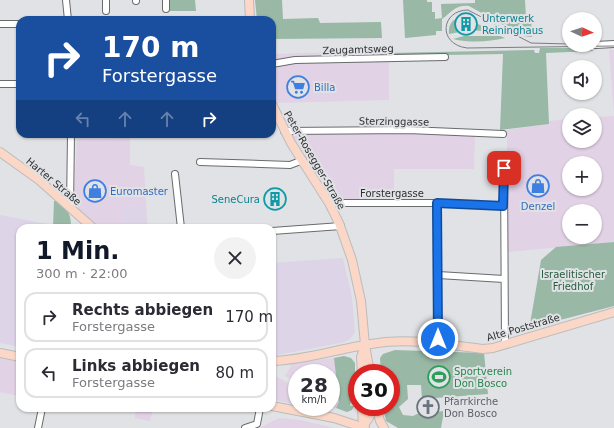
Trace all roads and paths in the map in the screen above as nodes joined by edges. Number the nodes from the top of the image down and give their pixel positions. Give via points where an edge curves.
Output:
1 (66, 0) edge
2 (106, 0) edge
3 (166, 0) edge
4 (249, 0) edge
5 (166, 9) dead end
6 (106, 11) dead end
7 (68, 16) edge
8 (250, 16) edge
9 (0, 24) edge
10 (16, 24) edge
11 (602, 44) edge
12 (614, 44) edge
13 (445, 57) dead end
14 (276, 63) edge
15 (0, 84) edge
16 (16, 84) edge
17 (276, 113) edge
18 (284, 131) junction
19 (503, 134) dead end
20 (71, 138) edge
21 (0, 152) edge
22 (303, 160) junction
23 (200, 162) dead end
24 (504, 168) dead end
25 (174, 174) dead end
26 (329, 203) junction
27 (437, 203) junction
28 (503, 206) junction
29 (70, 208) junction
30 (88, 224) edge
31 (180, 224) edge
32 (341, 226) junction
33 (276, 231) edge
34 (438, 275) junction
35 (504, 279) junction
36 (614, 312) edge
37 (365, 345) junction
38 (438, 345) junction
39 (505, 345) junction
40 (0, 353) edge
41 (16, 356) edge
42 (276, 360) edge
43 (361, 364) edge
44 (368, 364) edge
45 (276, 407) edge
46 (41, 412) edge
47 (259, 412) edge
48 (362, 416) edge
49 (370, 416) edge
50 (379, 416) edge
51 (38, 428) edge
52 (245, 428) edge
53 (363, 428) edge
54 (384, 428) edge

1 - 7 street
2 - 6 street
3 - 5 street
4 - 8 main road
9 - 10 street
11 - 12 street
13 - 14 street, Zeugamtsweg via 295,60
15 - 16 street
17 - 18 main road, Peter-Rosegger-Straße
18 - 19 street, Sterzinggasse via 408,130
18 - 22 main road, Peter-Rosegger-Straße
20 - 29 street
21 - 29 main road, Harter Straße via 39,180
22 - 23 street via 290,165
22 - 26 main road, Peter-Rosegger-Straße
24 - 28 street
25 - 31 street
26 - 27 street, Forstergasse
26 - 32 main road, Peter-Rosegger-Straße
27 - 28 street, Forstergasse
27 - 34 street
28 - 35 street
29 - 30 main road, Harter Straße
32 - 33 street
32 - 37 main road, Peter-Rosegger-Straße via 361,301
34 - 35 street
34 - 38 street
35 - 39 street
36 - 39 main road, Alte Poststraße
37 - 38 main road, Alte Poststraße via 402,342
37 - 42 main road
37 - 43 main road, Peter-Rosegger-Straße
37 - 44 main road, Peter-Rosegger-Straße
38 - 39 main road, Alte Poststraße via 483,349
40 - 41 main road
45 - 53 main road via 334,418
46 - 51 street
47 - 52 street via 257,424
48 - 53 main road
49 - 53 main road
50 - 54 main road

